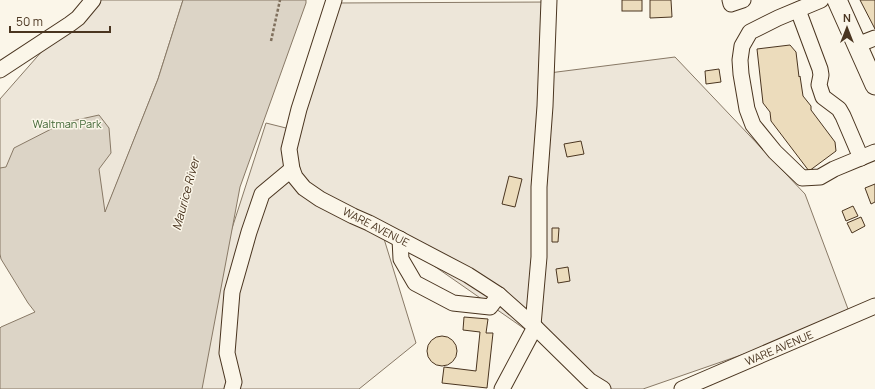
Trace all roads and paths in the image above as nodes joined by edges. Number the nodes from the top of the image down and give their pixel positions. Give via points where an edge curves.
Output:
1 (93, 0) edge
2 (280, 0) edge
3 (334, 0) edge
4 (549, 0) edge
5 (730, 0) edge
6 (743, 0) edge
7 (821, 0) edge
8 (837, 0) edge
9 (798, 10) junction
10 (875, 38) edge
11 (271, 41) dead end
12 (858, 45) junction
13 (0, 70) edge
14 (875, 85) edge
15 (875, 152) edge
16 (861, 158) junction
17 (292, 168) junction
18 (400, 239) junction
19 (499, 295) junction
20 (875, 306) edge
21 (534, 326) junction
22 (232, 389) edge
23 (502, 389) edge
24 (603, 389) edge
25 (682, 389) edge

1 - 13 street via 78,18
2 - 11 path
3 - 17 street, WARE AVENUE via 289,148
4 - 21 street via 539,187 540,257
5 - 6 street via 731,4
7 - 9 street
8 - 12 main road
9 - 16 street via 820,70 819,85 823,98 843,116
9 - 16 street via 750,32 742,46 741,74 747,109 753,125 775,152 802,178 820,177 834,168
10 - 12 street
12 - 14 main road
15 - 16 street
17 - 18 street, WARE AVENUE via 295,177 304,188 320,199
17 - 22 street via 262,194 232,292 227,352 234,382
18 - 19 street, WARE AVENUE via 468,275
18 - 19 street via 401,259 415,283 453,303 490,307
19 - 21 street, WARE AVENUE
20 - 25 street, WARE AVENUE
21 - 23 street
21 - 24 street, WARE AVENUE via 590,381

